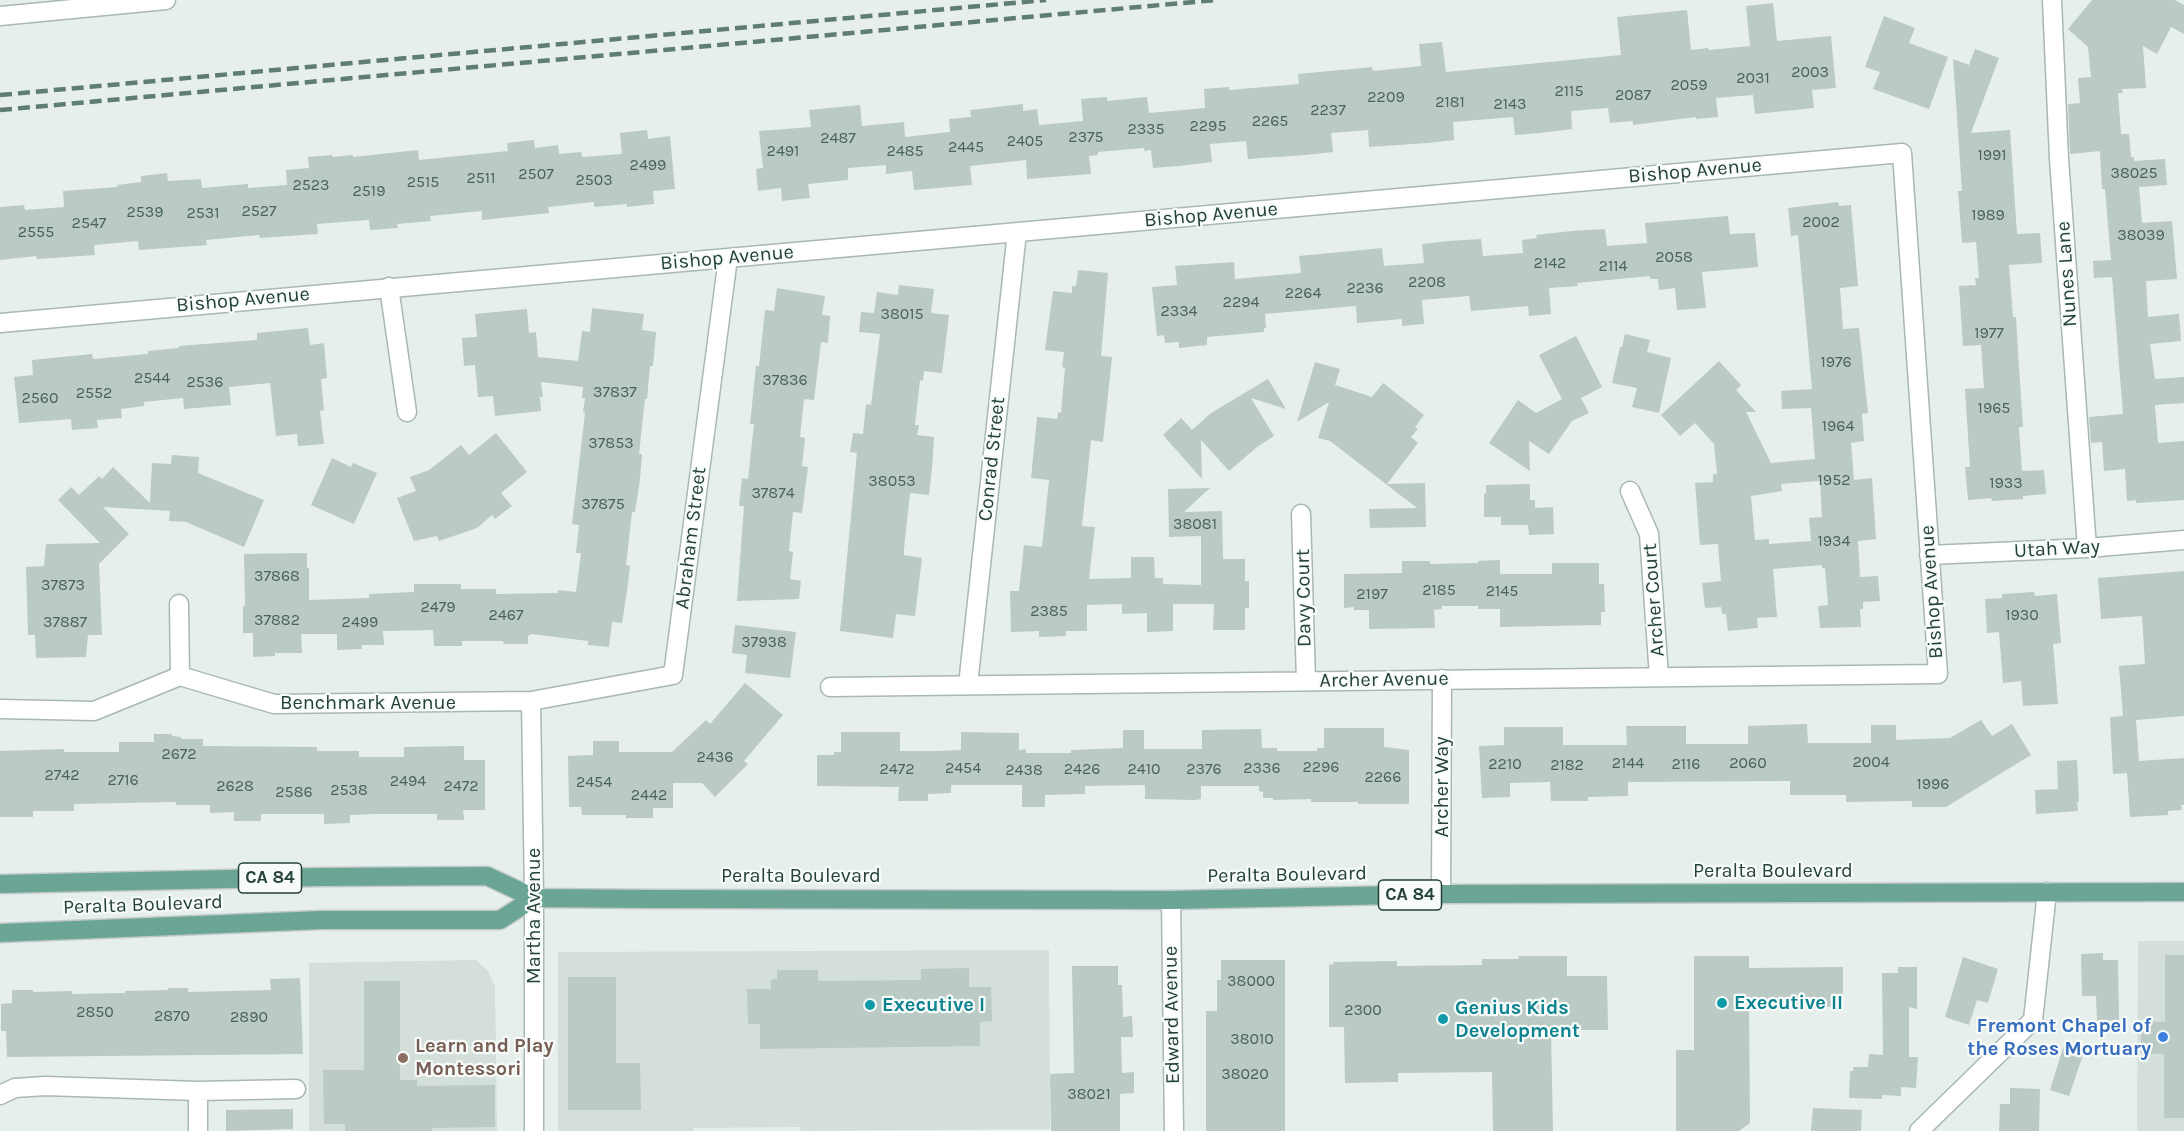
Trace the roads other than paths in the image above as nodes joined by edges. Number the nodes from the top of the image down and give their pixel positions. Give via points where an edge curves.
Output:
1 (166, 0) edge
2 (2052, 0) edge
3 (0, 16) edge
4 (1017, 232) junction
5 (728, 258) junction
6 (389, 286) junction
7 (0, 322) edge
8 (407, 412) dead end
9 (1630, 491) dead end
10 (1301, 514) dead end
11 (2184, 540) edge
12 (2087, 548) junction
13 (1929, 555) junction
14 (178, 604) dead end
15 (1938, 674) joint
16 (180, 676) junction
17 (1659, 677) junction
18 (1442, 679) junction
19 (1306, 681) junction
20 (968, 685) junction
21 (830, 687) dead end
22 (531, 702) junction
23 (0, 709) edge
24 (0, 884) edge
25 (2047, 892) junction
26 (2184, 892) edge
27 (1441, 894) junction
28 (534, 898) junction
29 (1171, 900) junction
30 (0, 933) edge
31 (296, 1089) dead end
32 (198, 1090) junction
33 (0, 1095) edge
34 (198, 1131) edge
35 (534, 1131) edge
36 (1174, 1131) edge
37 (1919, 1131) edge

1 - 3 street
2 - 12 street, Nunes Lane via 2059,159
4 - 5 street, Bishop Avenue
4 - 13 street, Bishop Avenue via 1902,153
4 - 20 street, Conrad Street
5 - 6 street, Bishop Avenue
5 - 22 street, Abraham Street via 673,675
6 - 7 street, Bishop Avenue
6 - 8 street
9 - 17 street, Archer Court via 1649,534
10 - 19 street, Davy Court
11 - 12 street, Utah Way
12 - 13 street, Utah Way
13 - 15 street, Bishop Avenue
14 - 16 street
15 - 17 street, Archer Avenue
16 - 22 street, Benchmark Avenue via 274,704
16 - 23 street via 94,711
17 - 18 street, Archer Avenue
18 - 19 street, Archer Avenue
18 - 27 street, Archer Way
19 - 20 street, Archer Avenue
20 - 21 street, Archer Avenue
22 - 28 street, Martha Avenue
24 - 28 main road, Peralta Boulevard / CA 84 via 487,876
25 - 26 main road, Peralta Boulevard / CA 84
25 - 27 main road, Peralta Boulevard / CA 84
25 - 37 street via 2033,1020
27 - 29 main road, Peralta Boulevard / CA 84
28 - 29 main road, Peralta Boulevard / CA 84
28 - 30 main road, Peralta Boulevard / CA 84 via 500,920 322,920
28 - 35 street, Martha Avenue
29 - 36 street, Edward Avenue
31 - 32 street
32 - 33 street via 45,1086 15,1088
32 - 34 street

